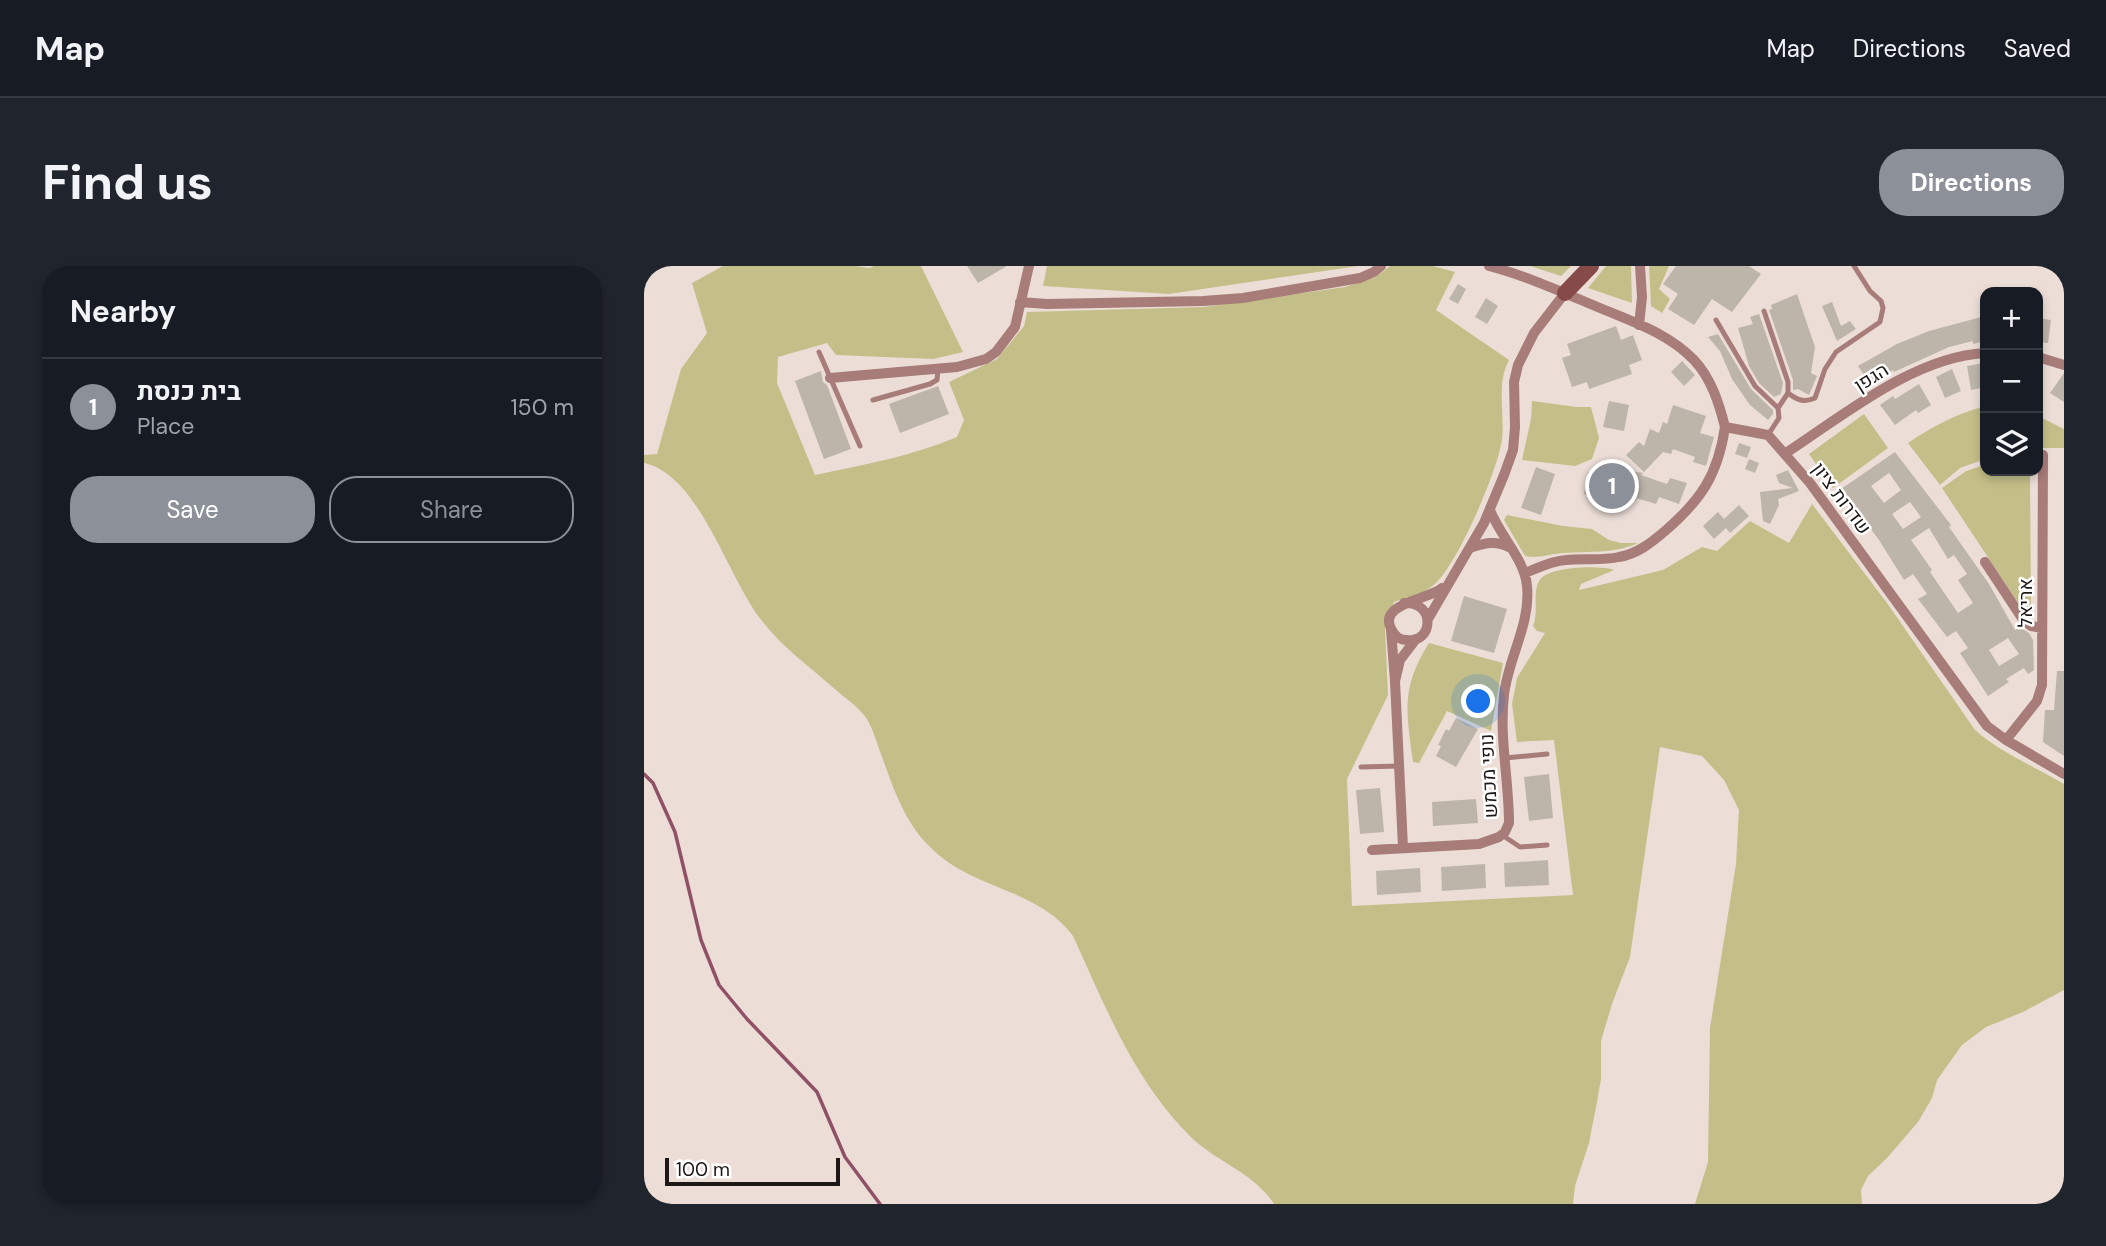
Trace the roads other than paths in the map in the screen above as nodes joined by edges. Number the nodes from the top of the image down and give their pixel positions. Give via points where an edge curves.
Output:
1 (1029, 266) edge
2 (1381, 266) edge
3 (1489, 266) edge
4 (1591, 266) edge
5 (1640, 266) edge
6 (1854, 266) edge
7 (1565, 293) junction
8 (1020, 302) junction
9 (1764, 312) dead end
10 (1716, 320) dead end
11 (1639, 325) junction
12 (819, 352) dead end
13 (1980, 354) edge
14 (2043, 358) edge
15 (2064, 365) edge
16 (938, 369) junction
17 (831, 378) junction
18 (1788, 393) junction
19 (873, 400) dead end
20 (1778, 408) junction
21 (1725, 427) junction
22 (1768, 435) junction
23 (860, 446) dead end
24 (1786, 453) junction
25 (2043, 476) edge
26 (1490, 510) junction
27 (1509, 547) junction
28 (1470, 548) junction
29 (1985, 562) dead end
30 (1525, 573) junction
31 (1447, 583) junction
32 (1404, 603) junction
33 (1428, 619) junction
34 (1390, 627) junction
35 (2042, 628) junction
36 (1416, 639) junction
37 (1395, 681) junction
38 (2006, 740) junction
39 (1546, 754) dead end
40 (1505, 758) junction
41 (1399, 766) junction
42 (1361, 768) dead end
43 (2064, 774) edge
44 (1502, 835) junction
45 (1547, 845) dead end
46 (1403, 848) junction
47 (1373, 850) dead end

1 - 8 street
2 - 8 street via 1360,278 1243,298
3 - 7 street
4 - 7 street
5 - 11 street
6 - 18 lane via 1881,301 1880,322 1836,352 1815,398 1807,402
7 - 11 street
7 - 26 street via 1534,334 1518,365 1513,450
8 - 16 street via 1015,327 996,352 973,364
9 - 18 lane
10 - 20 lane via 1755,386
11 - 21 street via 1663,336 1695,361 1710,383
12 - 17 lane
13 - 24 street, הגפן via 1922,368
14 - 15 street
16 - 17 street
16 - 19 lane via 937,380 930,384
17 - 23 lane
18 - 20 lane
20 - 22 lane via 1779,418
21 - 22 street
21 - 30 street via 1719,458 1699,499 1642,549 1607,559 1563,560
22 - 24 street, שדרות ציון
24 - 38 street, שדרות ציון via 1980,718
25 - 35 street, אריאל
26 - 27 street, נופי מכמש
26 - 28 street
27 - 28 street via 1493,543
27 - 30 street, נופי מכמש
28 - 31 street
29 - 35 street via 2024,621
30 - 40 street, נופי מכמש via 1527,613 1502,709
31 - 32 street via 1438,592
31 - 33 street
32 - 33 street via 1422,608
32 - 34 street via 1394,609
33 - 36 street via 1426,631
34 - 36 street via 1403,640
34 - 37 street
35 - 38 street, אריאל via 2042,685 2032,708
36 - 37 street via 1400,660
37 - 41 street
38 - 43 street, שדרות ציון
39 - 40 lane
40 - 44 street, נופי מכמש via 1509,823
41 - 42 lane
41 - 46 street
44 - 45 lane via 1520,847
44 - 46 street, נופי מכמש via 1479,844
46 - 47 street, נופי מכמש

